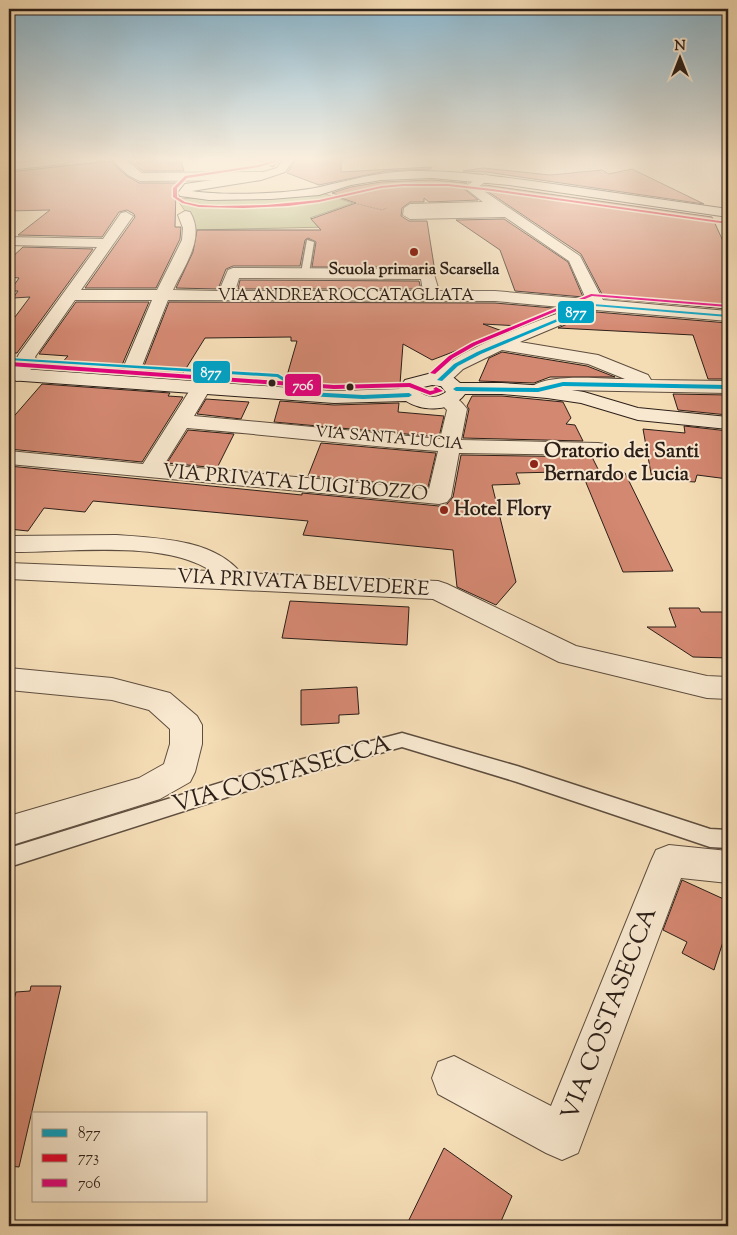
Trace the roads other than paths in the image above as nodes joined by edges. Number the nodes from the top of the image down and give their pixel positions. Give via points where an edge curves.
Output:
1 (185, 215) dead end
2 (126, 216) dead end
3 (411, 216) edge
4 (512, 216) edge
5 (521, 221) junction
6 (9, 242) edge
7 (310, 242) dead end
8 (107, 244) junction
9 (305, 273) junction
10 (327, 273) junction
11 (72, 294) junction
12 (162, 296) junction
13 (225, 296) junction
14 (324, 296) junction
15 (432, 296) junction
16 (593, 305) junction
17 (728, 316) edge
18 (501, 344) junction
19 (134, 366) junction
20 (16, 367) edge
21 (644, 384) junction
22 (202, 386) junction
23 (728, 387) edge
24 (448, 390) junction
25 (538, 390) junction
26 (307, 394) junction
27 (181, 421) junction
28 (728, 423) edge
29 (450, 446) junction
30 (598, 449) dead end
31 (9, 458) edge
32 (149, 472) junction
33 (9, 544) edge
34 (9, 571) edge
35 (234, 581) junction
36 (9, 679) edge
37 (728, 688) edge
38 (9, 831) edge
39 (728, 839) edge
40 (9, 858) edge
41 (728, 867) edge
42 (454, 1078) dead end

1 - 12 street via 190,228 189,240
2 - 8 street
3 - 5 street via 437,224
4 - 5 street
5 - 16 street via 575,259 595,301
6 - 8 street
7 - 9 lane
8 - 11 street
9 - 10 street
9 - 13 street via 233,272
10 - 14 street
10 - 15 street via 428,274
11 - 12 street, VIA ANDREA ROCCATAGLIATA
11 - 20 street
12 - 13 street, VIA ANDREA ROCCATAGLIATA
12 - 19 street
13 - 14 street, VIA ANDREA ROCCATAGLIATA
14 - 15 street, VIA ANDREA ROCCATAGLIATA
15 - 16 street, VIA ANDREA ROCCATAGLIATA via 521,297
16 - 17 street, VIA ANDREA ROCCATAGLIATA
16 - 18 street
18 - 21 street via 592,359 641,378
18 - 24 street via 456,365
19 - 20 street
19 - 26 street via 278,376
20 - 22 street
21 - 23 street
21 - 25 street via 563,384
22 - 26 street
22 - 27 street, VIA PRIVATA LUIGI BOZZO
24 - 25 street
24 - 26 street via 430,403 410,395
24 - 29 street, VIA PRIVATA LUIGI BOZZO via 457,409
25 - 28 street via 579,397 632,412
27 - 29 street, VIA SANTA LUCIA
27 - 32 street, VIA PRIVATA LUIGI BOZZO
29 - 30 street, VIA SANTA LUCIA
29 - 32 street, VIA PRIVATA LUIGI BOZZO via 439,497
31 - 32 street
33 - 35 street via 162,546 197,554 220,565
34 - 35 street, VIA PRIVATA BELVEDERE
35 - 37 street, VIA PRIVATA BELVEDERE via 438,590 569,655 707,687
36 - 38 street via 112,689 159,701 186,725 186,744 178,772 148,789
39 - 40 lane, VIA COSTASECCA via 710,838 402,740 265,777
41 - 42 street, VIA COSTASECCA via 669,861 562,1137

